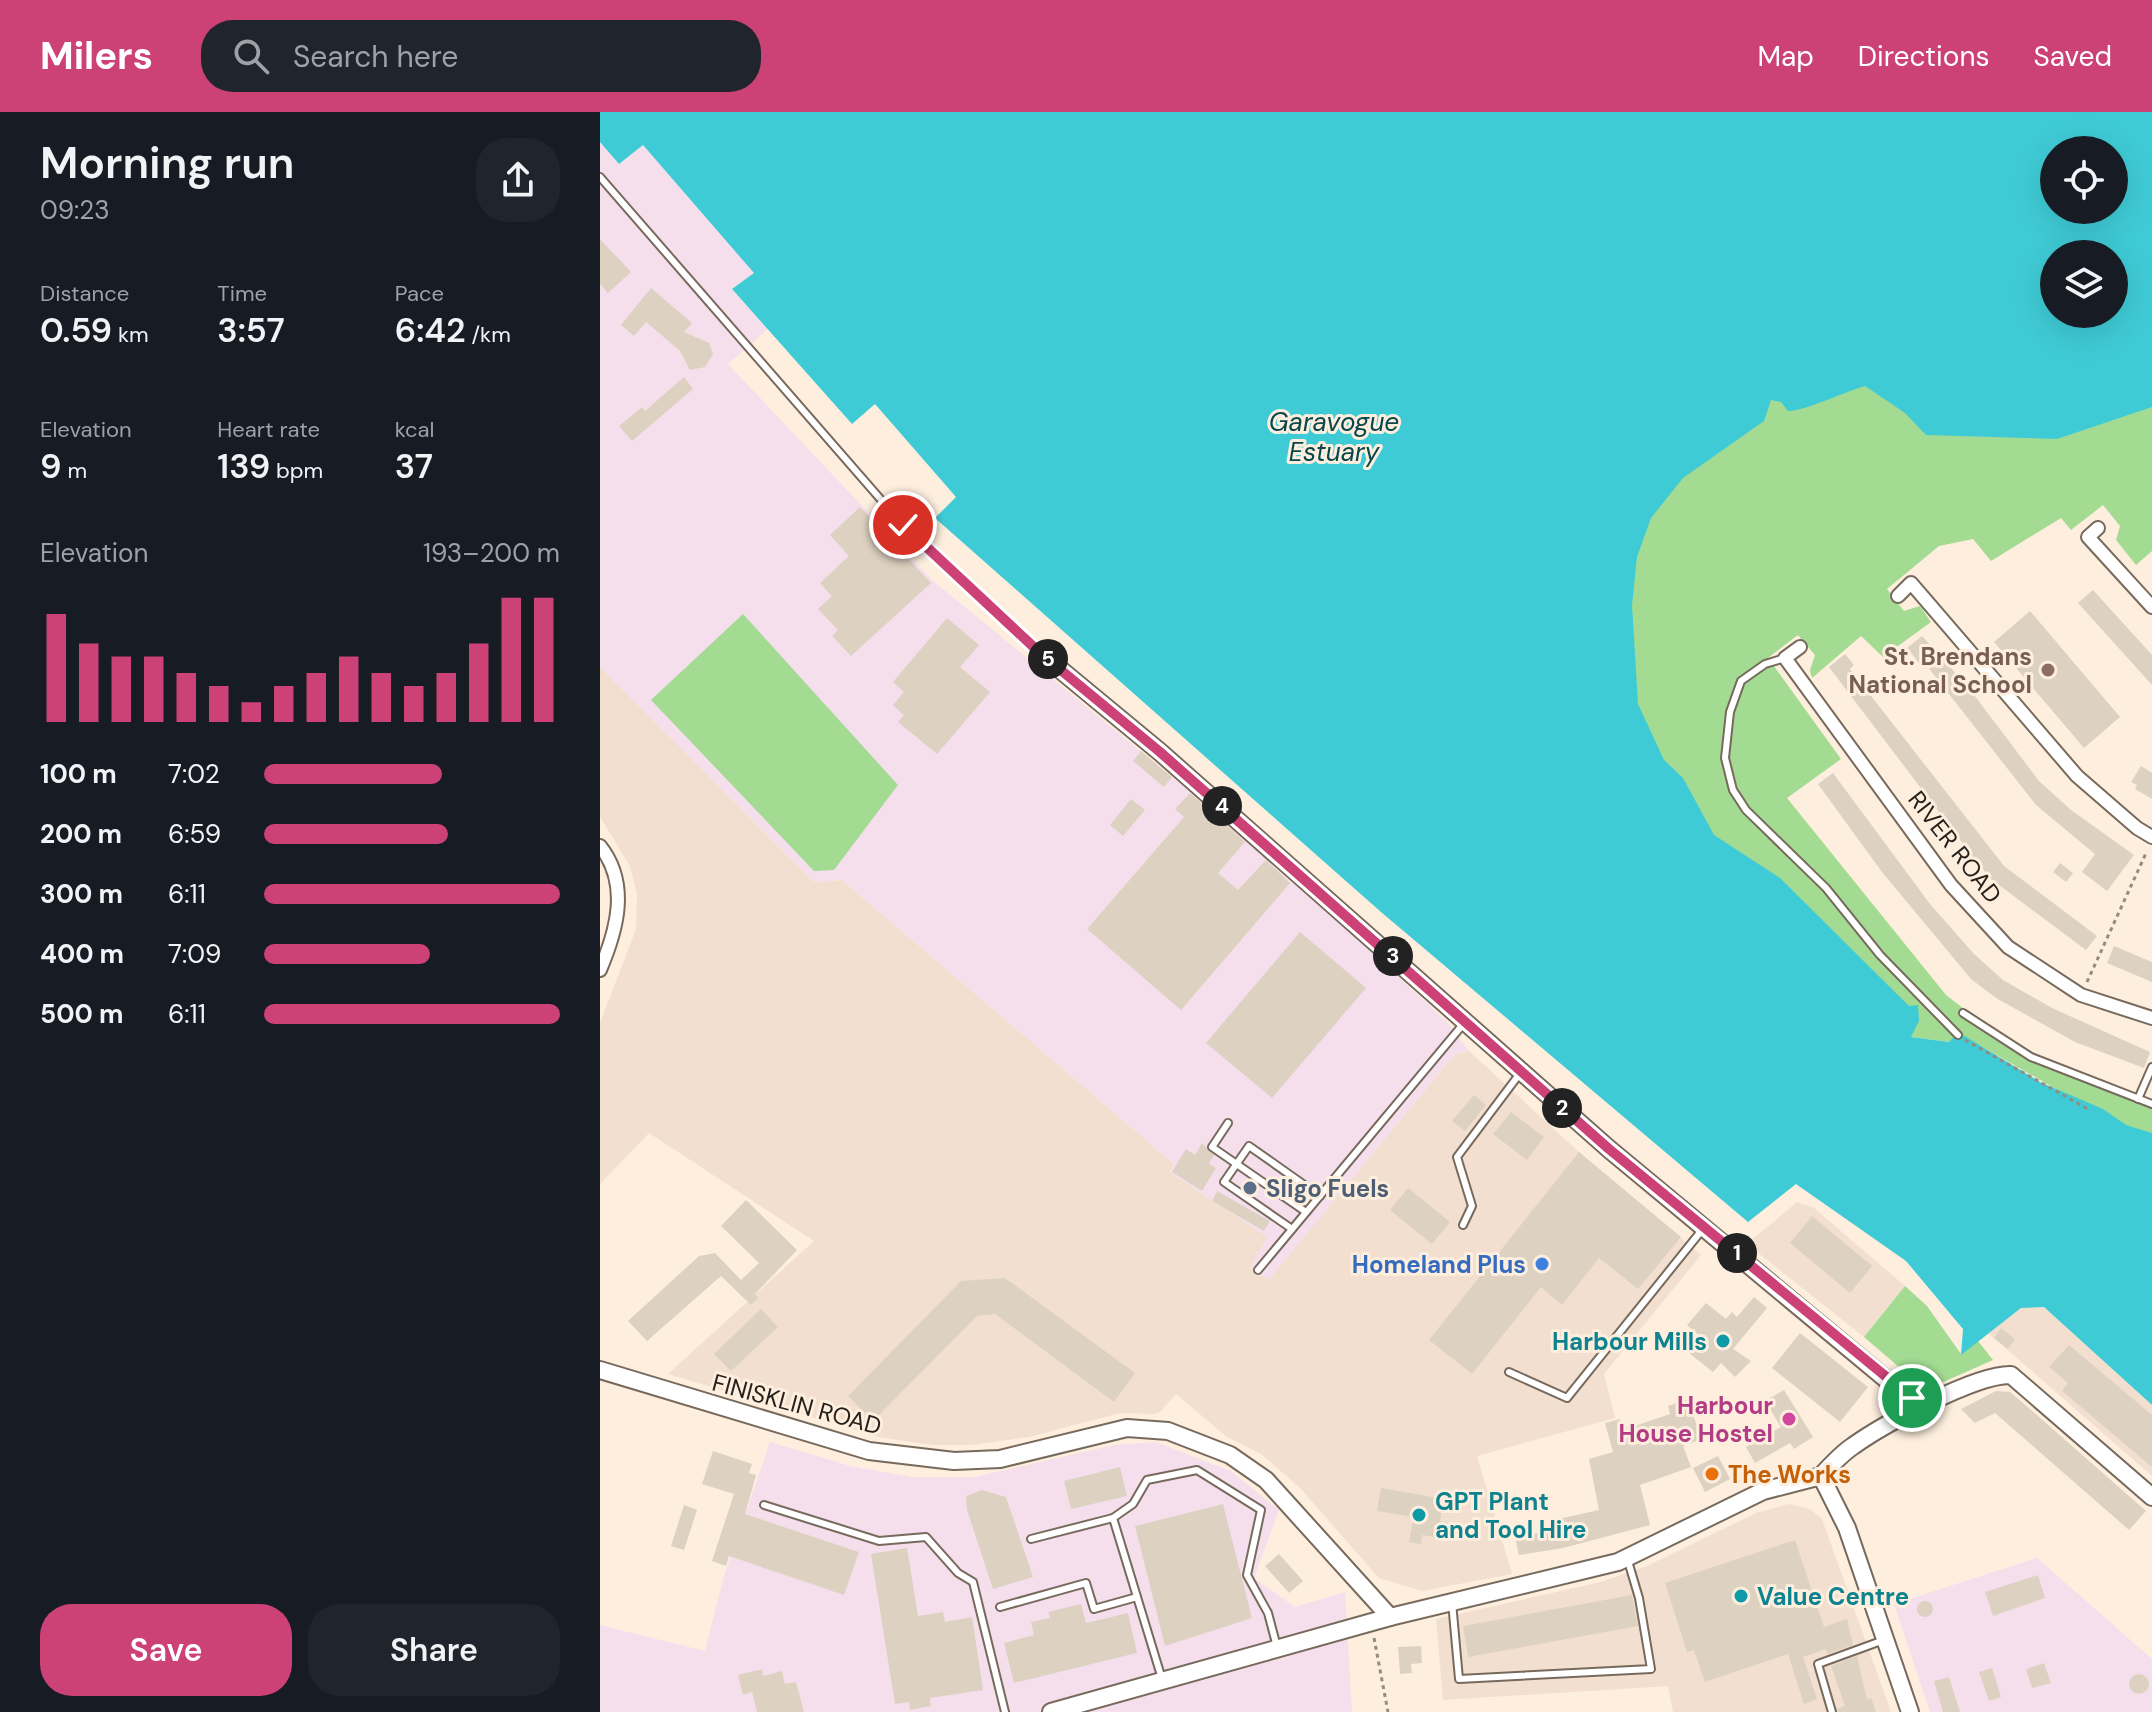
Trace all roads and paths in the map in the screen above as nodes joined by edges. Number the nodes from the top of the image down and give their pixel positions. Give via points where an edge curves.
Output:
1 (600, 177) edge
2 (2098, 528) dead end
3 (1898, 596) dead end
4 (2152, 607) edge
5 (1800, 647) dead end
6 (1039, 652) joint
7 (1785, 658) junction
8 (2150, 842) edge
9 (600, 846) edge
10 (600, 970) edge
11 (2081, 995) junction
12 (1963, 1013) dead end
13 (2152, 1018) edge
14 (1465, 1022) junction
15 (1958, 1035) joint
16 (2152, 1067) edge
17 (1521, 1072) junction
18 (2138, 1099) junction
19 (2152, 1104) edge
20 (2088, 1109) dead end
21 (1228, 1123) dead end
22 (1236, 1163) junction
23 (1320, 1196) junction
24 (1306, 1212) junction
25 (1463, 1225) dead end
26 (1705, 1227) junction
27 (1292, 1229) junction
28 (1258, 1270) dead end
29 (600, 1370) edge
30 (1509, 1372) dead end
31 (1922, 1409) junction
32 (1821, 1476) junction
33 (2152, 1497) edge
34 (764, 1505) dead end
35 (1113, 1518) junction
36 (1031, 1539) dead end
37 (1627, 1557) junction
38 (1137, 1597) junction
39 (1452, 1602) junction
40 (1000, 1607) dead end
41 (1390, 1617) junction
42 (1371, 1622) junction
43 (1885, 1639) junction
44 (1277, 1648) junction
45 (1162, 1679) junction
46 (1005, 1712) edge
47 (1051, 1712) edge
48 (1388, 1712) edge
49 (1832, 1712) edge
50 (1910, 1712) edge

1 - 6 lane via 903,525
2 - 4 street via 2088,537
3 - 8 street via 1911,583 2077,776
5 - 7 street
6 - 14 street
7 - 11 street, RIVER ROAD via 1951,885 2008,947
7 - 15 lane via 1741,681 1730,712 1725,758 1733,790
8 - 11 path
9 - 10 street via 615,875 619,912
11 - 13 street, RIVER ROAD
12 - 18 lane via 2031,1057
14 - 17 street
14 - 23 lane
15 - 20 path
16 - 18 lane
17 - 25 lane via 1457,1157 1472,1206
17 - 26 street
18 - 19 lane
21 - 22 lane via 1212,1147
22 - 23 lane via 1249,1146
22 - 24 lane
22 - 27 lane via 1224,1182
23 - 24 lane
24 - 27 lane
26 - 30 lane via 1567,1398
26 - 31 street
27 - 28 lane
29 - 41 street, FINISKLIN ROAD via 869,1451 954,1461 1000,1459 1127,1428 1168,1431 1230,1455 1266,1480
31 - 32 street via 1853,1446
31 - 33 street via 1979,1380 2011,1375
32 - 37 street via 1763,1491
32 - 43 street via 1847,1528
34 - 46 lane via 879,1541 926,1537 973,1582
35 - 36 lane
35 - 38 lane
35 - 44 lane via 1133,1504 1147,1480 1197,1470 1261,1510 1247,1575 1268,1613
37 - 39 street
37 - 39 lane via 1651,1669 1459,1679
38 - 40 lane via 1094,1609 1086,1583
38 - 45 lane
39 - 41 street
41 - 42 street
42 - 44 street
42 - 48 path
43 - 49 lane via 1818,1664
43 - 50 street
44 - 45 street
45 - 47 street

